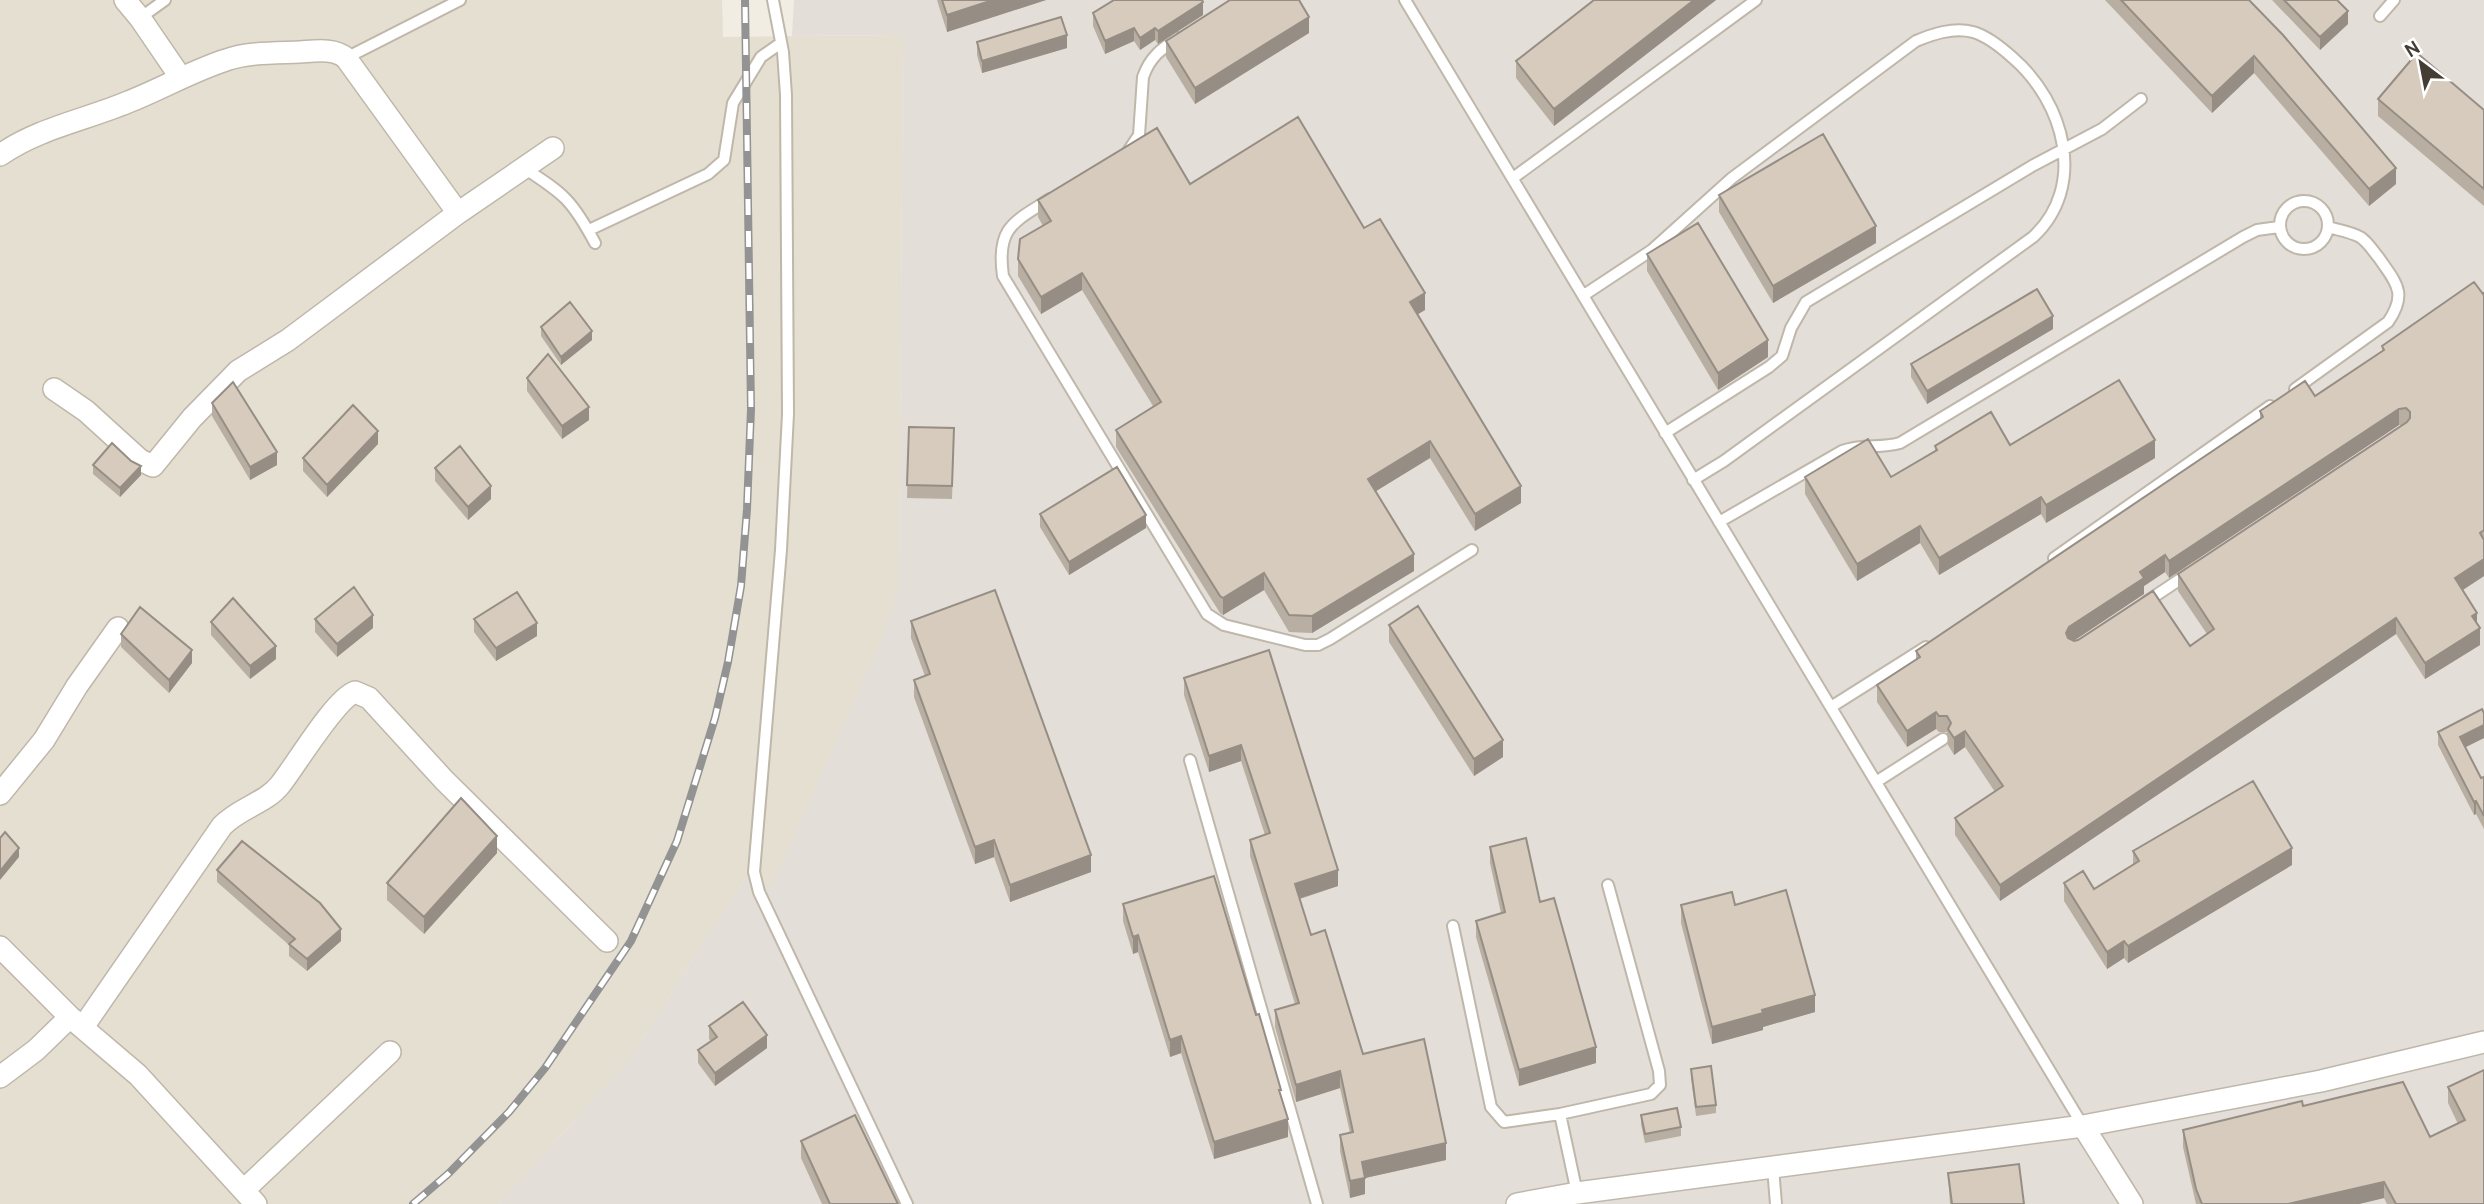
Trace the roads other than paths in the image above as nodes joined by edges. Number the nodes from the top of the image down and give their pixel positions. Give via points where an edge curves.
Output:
1 (124, 0) edge
2 (166, 0) edge
3 (460, 0) edge
4 (773, 0) edge
5 (1405, 0) edge
6 (1756, 0) edge
7 (2394, 0) edge
8 (2380, 16) dead end
9 (140, 18) junction
10 (1183, 36) edge
11 (781, 43) junction
12 (346, 58) junction
13 (181, 78) junction
14 (2141, 99) dead end
15 (553, 148) dead end
16 (2065, 149) junction
17 (0, 155) edge
18 (1117, 159) edge
19 (524, 168) junction
20 (1513, 178) junction
21 (1062, 192) edge
22 (458, 213) junction
23 (2280, 227) junction
24 (2328, 228) junction
25 (589, 230) junction
26 (595, 243) dead end
27 (1584, 295) junction
28 (54, 388) dead end
29 (2288, 393) edge
30 (2278, 401) edge
31 (1665, 433) junction
32 (1693, 480) junction
33 (1719, 522) junction
34 (1472, 550) dead end
35 (2045, 564) edge
36 (2199, 568) edge
37 (2142, 605) edge
38 (118, 628) dead end
39 (1936, 640) edge
40 (1831, 707) junction
41 (1943, 738) dead end
42 (1190, 760) dead end
43 (1876, 782) junction
44 (0, 794) edge
45 (1608, 885) dead end
46 (1453, 926) dead end
47 (607, 941) dead end
48 (0, 947) edge
49 (77, 1022) junction
50 (2484, 1042) edge
51 (390, 1052) dead end
52 (0, 1077) edge
53 (1560, 1114) junction
54 (2084, 1126) junction
55 (1773, 1168) junction
56 (1582, 1196) edge
57 (250, 1197) edge
58 (907, 1204) edge
59 (1317, 1204) edge
60 (1517, 1204) edge
61 (1776, 1204) edge
62 (2132, 1204) edge

1 - 9 street
2 - 9 lane
3 - 12 lane
4 - 11 lane
5 - 20 lane
6 - 20 lane
7 - 8 lane
9 - 13 street
10 - 18 lane via 1152,57 1143,77 1139,135
11 - 25 lane via 761,57 733,103 724,160 708,174
11 - 58 lane via 786,95 788,414 782,550 754,872 759,892
12 - 13 street via 326,51 252,56 229,59
12 - 22 street
13 - 17 street via 128,103 63,124
14 - 16 lane via 2102,129
15 - 19 street
16 - 27 lane via 2056,116 2026,69 1974,32 1934,33 1892,57 1732,178 1652,250
16 - 31 lane via 1806,302 1791,328 1783,356
16 - 32 lane via 2060,195 2046,226 2034,237
19 - 22 street
19 - 25 lane via 571,202
20 - 27 lane
21 - 34 lane via 1008,228 1003,276 1213,620 1318,645
22 - 28 street via 288,340 238,371 153,466
23 - 24 lane via 2286,241 2306,249 2321,242
23 - 24 lane via 2288,206 2303,200 2325,211
23 - 33 lane via 2243,237 1900,443 1842,451
24 - 29 lane via 2360,237 2371,247 2398,285 2399,298 2388,322
25 - 26 lane
27 - 31 lane
30 - 35 lane
31 - 32 lane
32 - 33 lane
33 - 40 lane
36 - 37 lane
38 - 44 street via 44,740
39 - 40 lane
40 - 43 lane
41 - 43 lane
42 - 59 lane
43 - 54 lane
45 - 53 lane via 1660,1085 1651,1094
46 - 53 lane via 1491,1107 1504,1122
47 - 49 street via 444,780 369,698 355,692 340,703 278,789 232,815 222,826
48 - 49 street
49 - 52 street
49 - 57 street via 138,1075
50 - 54 street via 2320,1081
51 - 57 street
53 - 56 lane
54 - 55 street
54 - 62 street
55 - 56 street
55 - 61 lane
56 - 60 street

